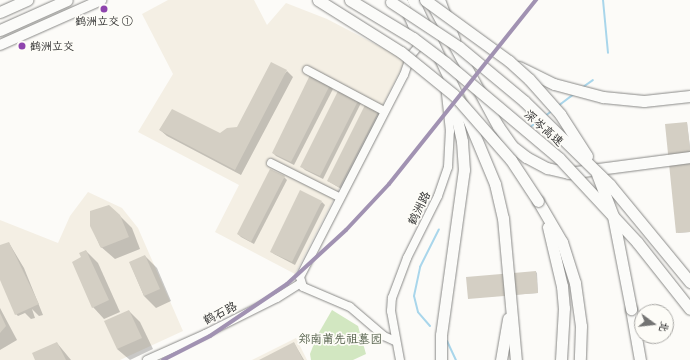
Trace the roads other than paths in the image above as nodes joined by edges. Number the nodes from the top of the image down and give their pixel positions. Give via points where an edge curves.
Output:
1 (27, 0) edge
2 (67, 0) edge
3 (101, 0) edge
4 (318, 0) edge
5 (350, 0) edge
6 (388, 0) edge
7 (402, 0) edge
8 (413, 0) edge
9 (425, 0) edge
10 (430, 0) edge
11 (440, 0) edge
12 (0, 12) edge
13 (0, 30) edge
14 (423, 41) junction
15 (0, 45) edge
16 (458, 52) junction
17 (509, 61) junction
18 (441, 62) junction
19 (307, 70) dead end
20 (690, 96) edge
21 (384, 111) junction
22 (690, 157) edge
23 (271, 163) dead end
24 (339, 198) junction
25 (538, 200) junction
26 (690, 282) edge
27 (301, 283) junction
28 (510, 297) junction
29 (690, 309) edge
30 (395, 340) junction
31 (147, 360) edge
32 (400, 360) edge
33 (441, 360) edge
34 (500, 360) edge
35 (516, 360) edge
36 (561, 360) edge
37 (580, 360) edge
38 (640, 360) edge

1 - 12 highway
2 - 13 highway
3 - 15 main road
4 - 25 highway, bridge via 402,52 454,95 511,160
5 - 29 highway, 深岑高速, bridge via 413,38 446,63 558,158 637,242
6 - 26 highway, 深岑高速, bridge via 459,47 524,101 610,185
7 - 14 main road
8 - 18 highway
9 - 17 highway, bridge
10 - 16 highway
11 - 16 main road
14 - 18 main road
14 - 21 street via 411,55 404,75
16 - 22 highway via 507,140 526,157 547,168 578,172
17 - 20 highway, bridge via 547,81 589,95 644,101
17 - 38 highway, bridge via 560,114 597,174 613,216 619,241
18 - 28 highway via 495,184 503,218
18 - 30 street, 鹤洲路 via 450,131 448,167 438,196 407,258 392,298
18 - 33 highway via 459,126 464,170 442,328
19 - 21 street
21 - 24 street
23 - 24 street
24 - 27 street via 300,277
25 - 36 highway via 558,267 564,308
25 - 37 highway via 562,242 575,283 581,326
27 - 30 street via 303,287 350,307 384,336
27 - 31 street, 鹤石路 via 251,311
28 - 34 highway
28 - 35 highway
30 - 32 street, 鹤洲路

